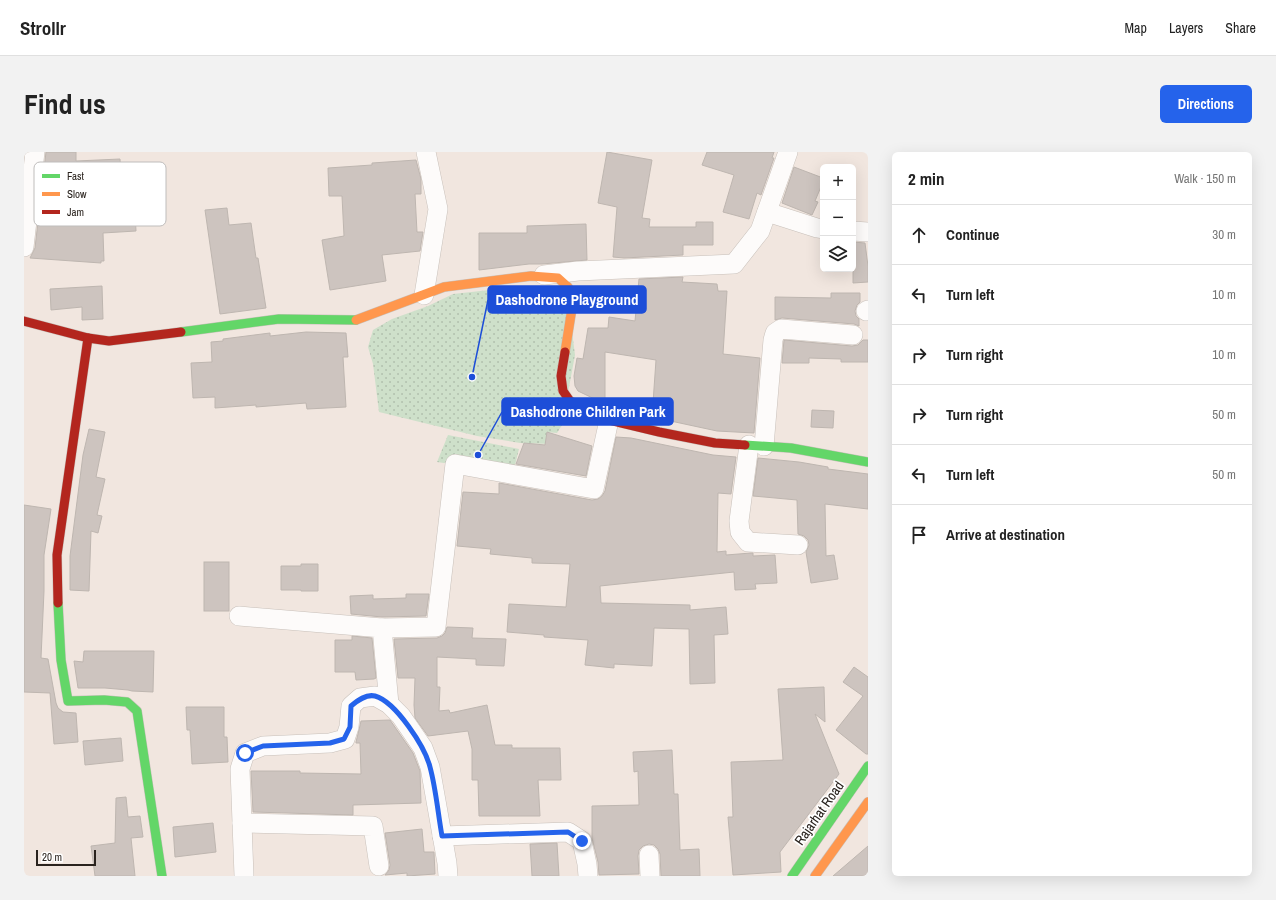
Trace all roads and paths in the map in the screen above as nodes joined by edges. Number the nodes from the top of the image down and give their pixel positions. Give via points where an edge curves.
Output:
1 (35, 152) edge
2 (426, 152) edge
3 (788, 152) edge
4 (767, 212) junction
5 (820, 228) edge
6 (856, 231) edge
7 (868, 232) edge
8 (24, 248) edge
9 (531, 276) junction
10 (424, 295) junction
11 (24, 321) edge
12 (853, 335) dead end
13 (88, 338) junction
14 (609, 420) junction
15 (757, 446) junction
16 (868, 462) edge
17 (798, 544) dead end
18 (239, 616) dead end
19 (382, 628) junction
20 (389, 704) junction
21 (868, 766) edge
22 (868, 802) edge
23 (242, 823) junction
24 (442, 836) junction
25 (649, 855) dead end
26 (379, 866) dead end
27 (162, 876) edge
28 (244, 876) edge
29 (448, 876) edge
30 (588, 876) edge
31 (650, 876) edge
32 (792, 876) edge
33 (815, 876) edge

1 - 8 street
2 - 10 street via 438,209
3 - 4 street
4 - 5 street
4 - 9 street via 760,231 734,264 578,271
6 - 7 street
9 - 10 street via 444,287
9 - 14 street via 558,278 568,287 573,302 561,376 563,391 570,401
10 - 13 street via 354,322 279,319 109,341
11 - 13 street
12 - 15 street via 781,329 775,333
13 - 27 street via 58,555 57,594 61,660 68,701 126,702 136,711
14 - 15 street via 715,443
14 - 19 street via 594,489 455,464 436,627
15 - 16 street via 791,448
15 - 17 street via 739,521 740,532 748,542
18 - 19 street
19 - 20 street
20 - 23 street via 375,696 360,698 351,706 350,727 344,739 330,743 263,746 245,753 240,769
20 - 24 street via 401,716 423,748 430,767
21 - 32 street, Rajarhat Road
22 - 33 street
23 - 26 street via 373,826
23 - 28 street
24 - 29 street
24 - 30 street via 568,832 582,841
25 - 31 street

